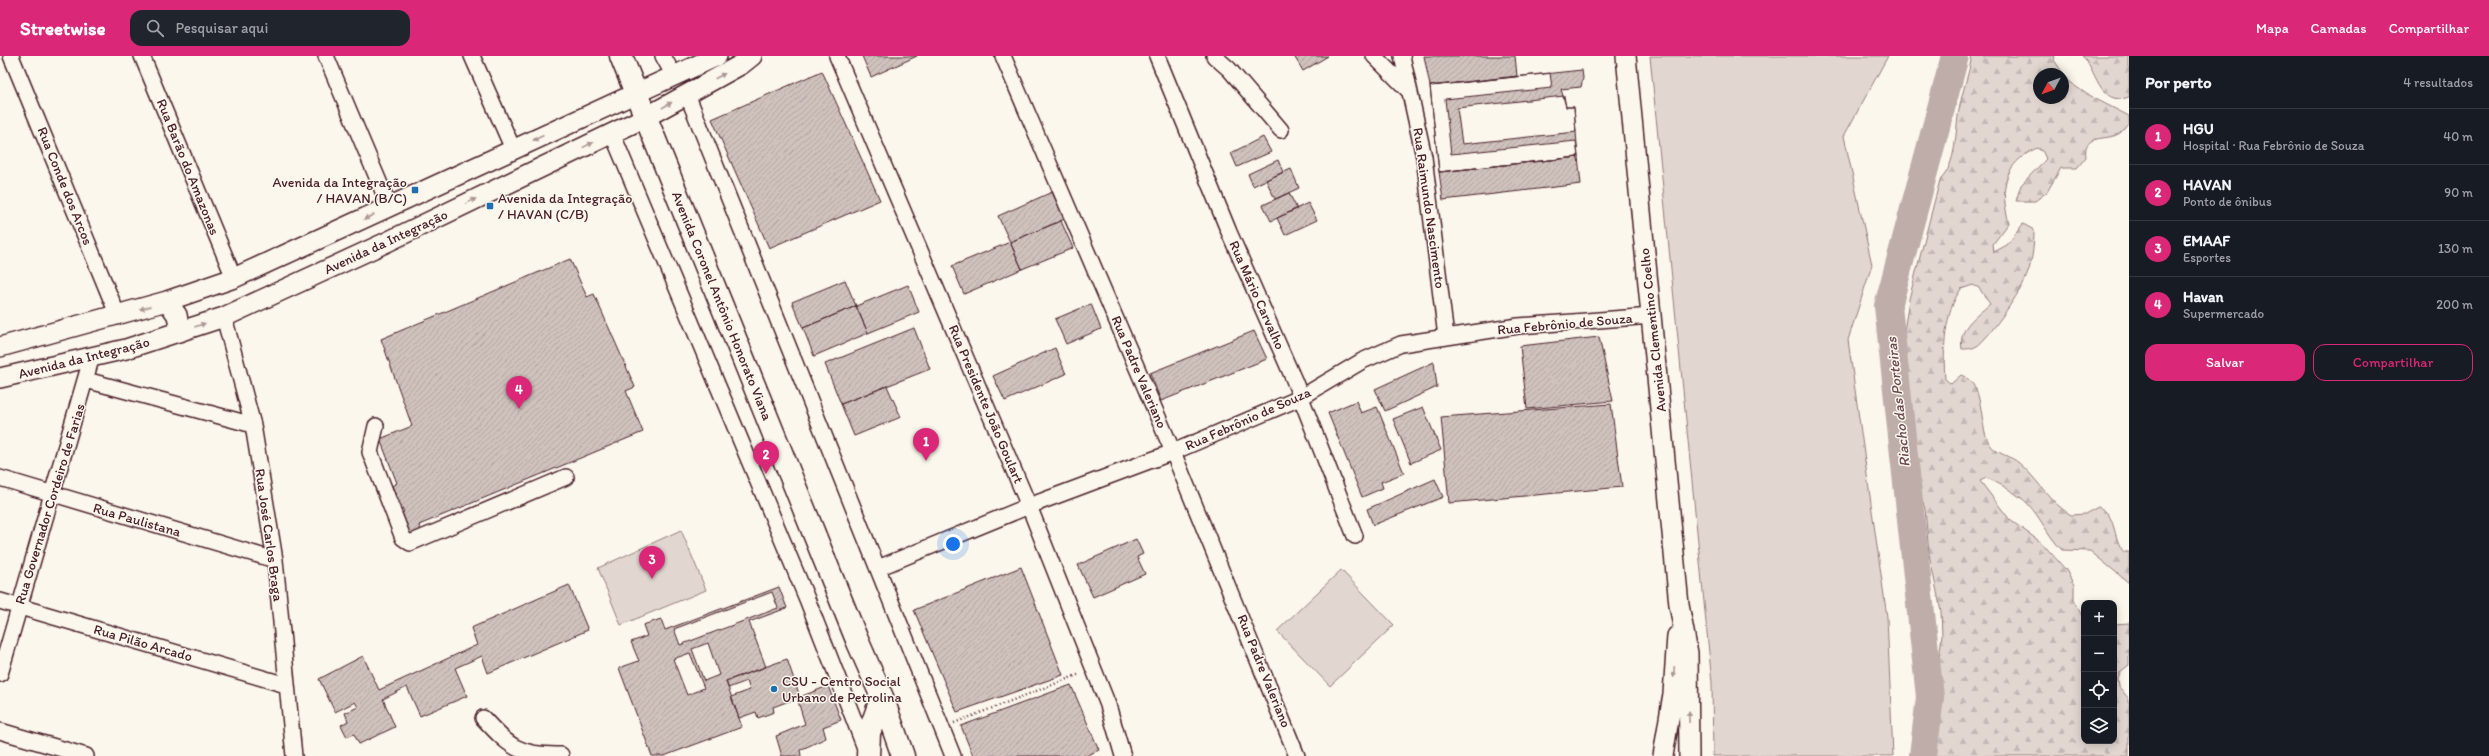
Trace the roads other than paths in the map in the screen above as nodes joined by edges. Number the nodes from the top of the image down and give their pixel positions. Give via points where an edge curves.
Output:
1 (12, 56) edge
2 (142, 56) edge
3 (326, 56) edge
4 (472, 56) edge
5 (621, 56) edge
6 (663, 56) edge
7 (717, 56) edge
8 (752, 56) edge
9 (837, 56) edge
10 (1003, 56) edge
11 (1157, 56) edge
12 (1214, 56) edge
13 (1374, 56) edge
14 (1402, 56) edge
15 (1626, 56) edge
16 (673, 74) junction
17 (1408, 90) junction
18 (637, 92) junction
19 (687, 94) junction
20 (646, 117) junction
21 (1281, 130) dead end
22 (612, 133) junction
23 (513, 149) junction
24 (390, 208) junction
25 (234, 278) junction
26 (168, 301) junction
27 (118, 316) junction
28 (1652, 316) junction
29 (224, 317) junction
30 (180, 332) junction
31 (1446, 337) junction
32 (6, 346) edge
33 (92, 356) junction
34 (6, 377) edge
35 (86, 380) junction
36 (1300, 398) junction
37 (253, 425) junction
38 (376, 426) dead end
39 (1173, 452) junction
40 (566, 477) dead end
41 (0, 478) edge
42 (54, 495) junction
43 (1030, 506) junction
44 (1355, 536) dead end
45 (275, 560) junction
46 (878, 568) junction
47 (0, 601) edge
48 (1679, 605) junction
49 (19, 607) junction
50 (0, 674) edge
51 (286, 685) junction
52 (882, 697) junction
53 (483, 718) dead end
54 (0, 731) edge
55 (561, 755) dead end
56 (86, 756) edge
57 (294, 756) edge
58 (868, 756) edge
59 (903, 756) edge
60 (954, 756) edge
61 (1123, 756) edge
62 (1297, 756) edge
63 (1663, 756) edge
64 (1689, 756) edge

1 - 27 street, Rua Conde dos Arcos
2 - 25 street, Rua Barão do Amazonas
3 - 24 street
4 - 23 street
5 - 18 highway, Avenida Coronel Antônio Honorato Viana
6 - 16 street
7 - 16 main road
19 -> 8 main road, Avenida da Integração
9 - 43 street, Rua Presidente João Goulart
10 - 39 street, Rua Padre Valeriano
11 - 36 street, Rua Mário Carvalho
12 - 21 street via 1229,69
13 - 17 street
14 - 17 street, Rua Raimundo Nascimento
15 - 28 main road, Avenida Clementino Coelho
16 - 18 main road
17 - 31 street, Rua Raimundo Nascimento via 1424,156
18 - 20 highway, Avenida Coronel Antônio Honorato Viana
18 -> 23 main road
20 -> 19 main road, Avenida da Integração
19 - 46 street
20 - 22 main road, Avenida da Integração
20 - 52 highway, Avenida Coronel Antônio Honorato Viana
29 -> 22 main road, Avenida da Integração via 394,239
22 - 58 street via 810,606
23 - 24 main road
24 -> 25 main road
25 - 26 main road
26 -> 27 main road
26 - 30 main road via 178,315
27 - 32 main road
28 - 31 street, Rua Febrônio de Souza via 1518,326
28 - 48 main road, Avenida Clementino Coelho
30 -> 29 main road, Avenida da Integração
29 - 37 street, Rua José Carlos Braga
30 - 33 main road, Avenida da Integração via 151,342
31 - 36 street, Rua Febrônio de Souza via 1400,344 1362,361
32 - 34 main road via 2,362
33 - 34 main road, Avenida da Integração
33 - 35 street, Rua Governador Cordeiro de Farias
35 - 37 street
35 - 42 street, Rua Governador Cordeiro de Farias
36 - 39 street, Rua Febrônio de Souza
36 - 44 street, Rua Mário Carvalho
37 - 45 street, Rua José Carlos Braga
38 - 40 street via 370,452 403,538 410,543
39 - 43 street, Rua Febrônio de Souza
39 - 62 street, Rua Padre Valeriano
41 - 42 street, Rua Paulistana
42 - 45 street, Rua Paulistana
42 - 49 street, Rua Governador Cordeiro de Farias
43 - 46 street, Rua Febrônio de Souza
43 - 61 street, Rua Presidente João Goulart via 1094,669
45 - 51 street, Rua José Carlos Braga
46 - 60 street
47 - 49 street, Rua Pilão Arcado
48 -> 63 main road, Avenida Clementino Coelho via 1673,694
64 -> 48 main road, Avenida Clementino Coelho via 1688,654
49 - 50 street, Rua Governador Cordeiro de Farias
49 - 51 street, Rua Pilão Arcado
51 - 57 street, Rua José Carlos Braga
52 - 58 highway via 869,733
52 - 59 highway, Avenida Coronel Antônio Honorato Viana
53 - 55 street via 516,750 534,755
54 - 56 street

